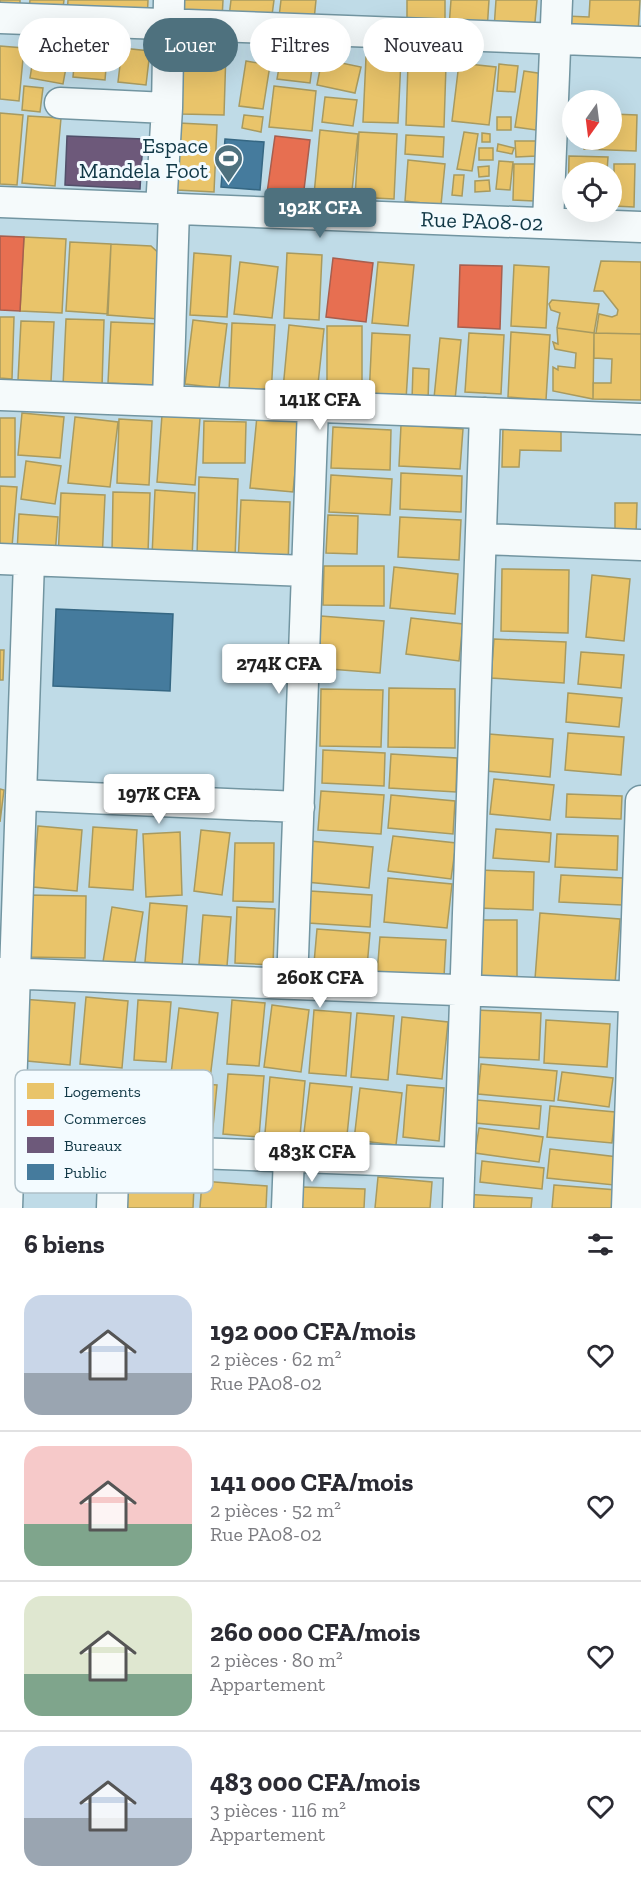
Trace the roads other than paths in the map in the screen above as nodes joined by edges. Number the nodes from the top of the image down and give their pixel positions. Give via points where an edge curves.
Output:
1 (557, 0) edge
2 (168, 12) edge
3 (0, 18) edge
4 (556, 39) junction
5 (641, 42) edge
6 (60, 103) dead end
7 (167, 108) junction
8 (0, 202) edge
9 (168, 209) junction
10 (548, 223) junction
11 (641, 226) edge
12 (0, 395) edge
13 (168, 401) junction
14 (313, 406) junction
15 (486, 413) junction
16 (641, 419) edge
17 (481, 539) junction
18 (641, 544) edge
19 (15, 560) edge
20 (307, 571) junction
21 (21, 795) junction
22 (641, 801) edge
23 (299, 807) junction
24 (7, 974) edge
25 (292, 984) junction
26 (465, 991) junction
27 (638, 997) edge
28 (9, 1146) junction
29 (15, 1146) edge
30 (213, 1153) edge
31 (289, 1156) junction
32 (459, 1163) junction
33 (113, 1193) edge
34 (7, 1208) edge
35 (112, 1208) edge
36 (287, 1208) edge
37 (458, 1208) edge
38 (627, 1208) edge

1 - 4 street
2 - 3 street
2 - 4 street
2 - 7 street
4 - 5 street
4 - 10 street
6 - 7 street
7 - 9 street
8 - 9 street, Rue PA08-02
9 - 10 street, Rue PA08-02
9 - 13 street
10 - 11 street, Rue PA08-02
12 - 13 street
13 - 14 street
14 - 15 street
14 - 20 street
15 - 16 street
15 - 17 street
17 - 18 street
17 - 26 street
19 - 20 street
19 - 21 street
20 - 23 street
21 - 23 street
21 - 24 street
22 - 27 street
23 - 25 street
24 - 25 street
24 - 28 street
25 - 26 street
26 - 27 street
26 - 32 street
27 - 38 street
28 - 29 street
28 - 34 street
30 - 31 street
31 - 32 street
31 - 36 street
32 - 37 street
33 - 35 street

